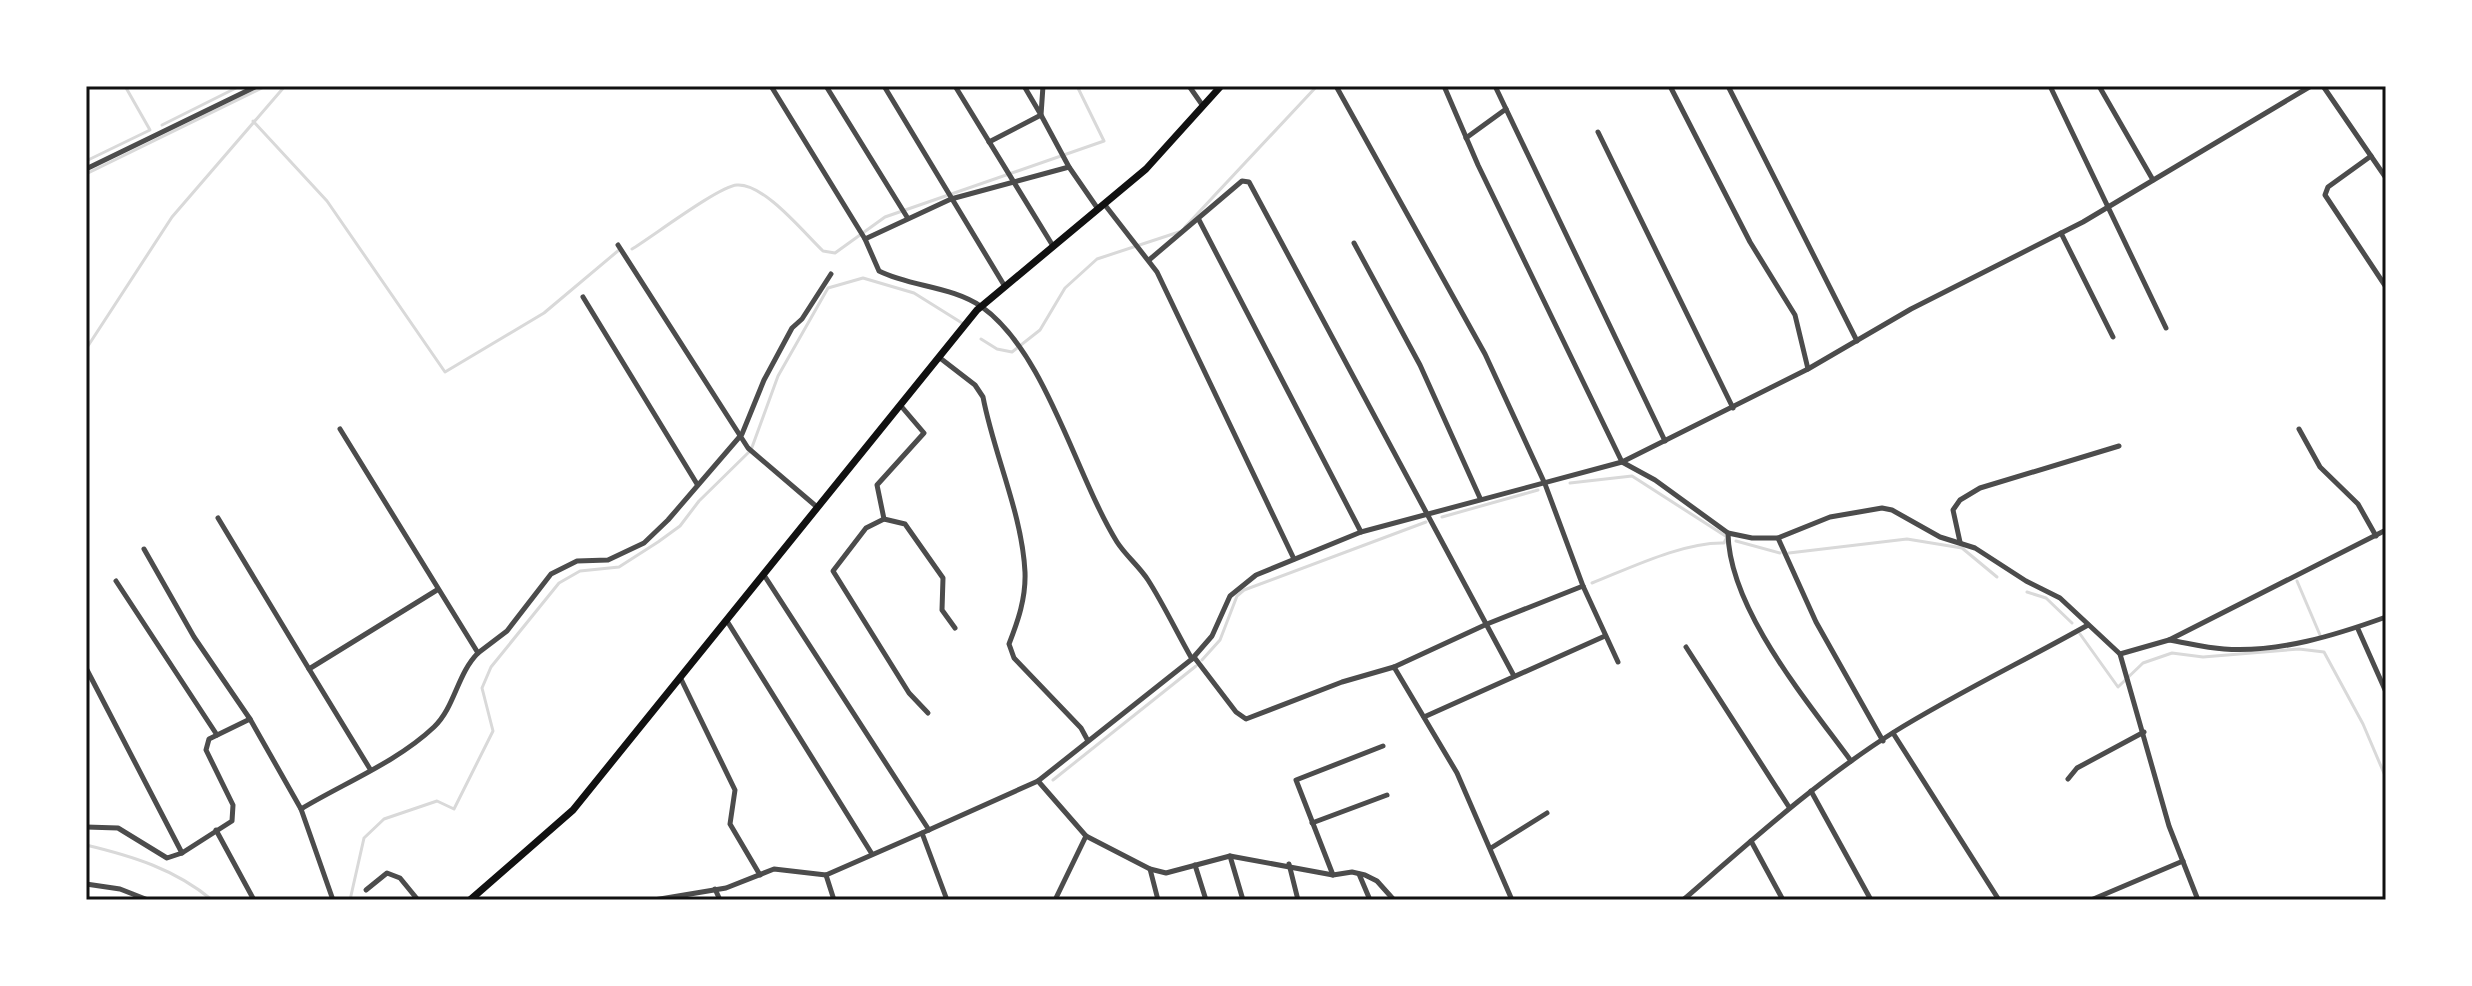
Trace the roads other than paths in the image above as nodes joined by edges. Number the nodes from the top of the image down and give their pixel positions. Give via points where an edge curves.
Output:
1 (257, 86) edge
2 (771, 86) edge
3 (826, 86) edge
4 (884, 86) edge
5 (955, 86) edge
6 (1024, 86) edge
7 (1043, 86) edge
8 (1189, 86) edge
9 (1221, 86) edge
10 (1336, 86) edge
11 (1444, 86) edge
12 (1495, 86) edge
13 (1670, 86) edge
14 (1728, 86) edge
15 (2050, 86) edge
16 (2099, 86) edge
17 (2311, 86) edge
18 (2323, 86) edge
19 (1203, 106) junction
20 (1506, 109) junction
21 (1041, 115) junction
22 (1598, 132) dead end
23 (1466, 138) junction
24 (989, 142) junction
25 (2371, 156) junction
26 (1069, 167) junction
27 (86, 169) edge
28 (2386, 178) edge
29 (2153, 180) junction
30 (1012, 181) junction
31 (948, 196) junction
32 (2109, 206) junction
33 (1102, 208) junction
34 (905, 214) junction
35 (1199, 220) junction
36 (2061, 233) junction
37 (863, 236) junction
38 (1354, 243) dead end
39 (618, 245) dead end
40 (1053, 246) junction
41 (1147, 257) junction
42 (831, 274) dead end
43 (1004, 285) junction
44 (2386, 287) edge
45 (583, 297) dead end
46 (979, 308) junction
47 (2166, 328) dead end
48 (2113, 337) dead end
49 (1857, 341) junction
50 (940, 358) junction
51 (1808, 369) junction
52 (901, 406) junction
53 (1733, 408) junction
54 (340, 429) dead end
55 (2299, 429) dead end
56 (742, 434) junction
57 (1665, 441) junction
58 (2119, 446) dead end
59 (1622, 462) junction
60 (697, 484) junction
61 (1545, 484) junction
62 (1480, 498) junction
63 (817, 507) junction
64 (1427, 514) junction
65 (218, 518) dead end
66 (884, 519) junction
67 (2386, 530) edge
68 (1361, 532) junction
69 (1728, 533) junction
70 (2376, 536) junction
71 (1778, 538) junction
72 (1960, 542) junction
73 (144, 549) dead end
74 (1294, 559) junction
75 (763, 574) junction
76 (116, 581) dead end
77 (1583, 586) junction
78 (437, 590) junction
79 (2386, 617) edge
80 (726, 620) junction
81 (1487, 624) junction
82 (2088, 625) junction
83 (955, 628) dead end
84 (2358, 629) junction
85 (1605, 636) junction
86 (2169, 640) junction
87 (1686, 647) dead end
88 (478, 653) junction
89 (2120, 654) junction
90 (1193, 658) junction
91 (1618, 662) dead end
92 (1394, 667) junction
93 (86, 668) edge
94 (309, 669) junction
95 (1514, 676) junction
96 (681, 679) junction
97 (2386, 692) edge
98 (928, 713) dead end
99 (1424, 717) junction
100 (250, 719) junction
101 (2144, 732) junction
102 (1893, 733) junction
103 (217, 735) junction
104 (1088, 741) junction
105 (1883, 741) junction
106 (1383, 746) dead end
107 (1851, 761) junction
108 (370, 769) junction
109 (2068, 779) dead end
110 (1038, 781) junction
111 (1811, 791) junction
112 (1387, 795) dead end
113 (1789, 807) junction
114 (301, 809) junction
115 (1547, 813) dead end
116 (1312, 823) junction
117 (86, 827) edge
118 (216, 830) junction
119 (929, 830) junction
120 (922, 833) junction
121 (1086, 836) junction
122 (1751, 841) junction
123 (1491, 848) junction
124 (182, 853) junction
125 (872, 854) junction
126 (1230, 856) junction
127 (2183, 861) junction
128 (1289, 864) junction
129 (1195, 865) junction
130 (1150, 869) junction
131 (1359, 874) junction
132 (760, 875) junction
133 (826, 875) junction
134 (1333, 875) junction
135 (86, 884) edge
136 (715, 889) junction
137 (366, 890) dead end
138 (675, 898) edge
139 (1053, 899) edge
140 (148, 900) edge
141 (254, 900) edge
142 (333, 900) edge
143 (418, 900) edge
144 (470, 900) edge
145 (654, 900) edge
146 (720, 900) edge
147 (834, 900) edge
148 (947, 900) edge
149 (1158, 900) edge
150 (1206, 900) edge
151 (1243, 900) edge
152 (1298, 900) edge
153 (1370, 900) edge
154 (1394, 900) edge
155 (1512, 900) edge
156 (1683, 900) edge
157 (1783, 900) edge
158 (1871, 900) edge
159 (1999, 900) edge
160 (2091, 900) edge
161 (2198, 900) edge

1 - 27 street
2 - 37 street
3 - 34 street
4 - 31 street
5 - 24 street
6 - 21 street
7 - 21 street
8 - 19 street
9 - 19 main road
10 - 61 street via 1485,354
11 - 23 street
12 - 20 street
13 - 51 street via 1750,242 1795,315
14 - 49 street
15 - 32 street
16 - 29 street
17 - 29 street
18 - 25 street
19 - 33 main road
20 - 23 street
20 - 57 street
21 - 24 street
21 - 26 street
22 - 53 street
23 - 59 street
24 - 30 street
25 - 28 street
25 - 44 street via 2328,187 2325,195
26 - 30 street
26 - 33 street
29 - 32 street
30 - 31 street
30 - 40 street
31 - 34 street
31 - 43 street
32 - 36 street
32 - 47 street
33 - 40 main road
33 - 41 street
34 - 37 street
35 - 41 street
35 - 64 street via 1242,181 1249,182
35 - 68 street
36 - 48 street
36 - 49 street
37 - 46 street via 879,271 932,286
38 - 62 street via 1420,365
39 - 56 street
40 - 43 main road
41 - 74 street
42 - 56 street via 792,328
43 - 46 main road
45 - 60 street
46 - 50 main road
46 - 90 street via 1028,358 1118,544 1147,577
49 - 51 street
50 - 52 main road
50 - 104 street via 983,397 1019,537 1025,573 1021,612 1009,644 1014,658
51 - 53 street
52 - 63 main road
52 - 66 street via 924,431 877,485
53 - 57 street
54 - 78 street
55 - 70 street via 2320,467 2358,504
56 - 60 street
56 - 63 street via 748,448
57 - 59 street
58 - 72 street via 1980,488 1960,500 1953,510
59 - 61 street
59 - 69 street
60 - 88 street via 644,543 608,560 577,561 551,574 507,631
61 - 62 street
61 - 77 street
62 - 64 street
63 - 75 main road
64 - 68 street
64 - 81 street
65 - 94 street
66 - 83 street via 905,524 943,578 942,610
66 - 98 street via 866,528 833,571 909,693
67 - 70 street
68 - 74 street
69 - 71 street
69 - 107 street via 1756,623
70 - 86 street
71 - 72 street via 1830,517 1882,508
71 - 105 street via 1816,622
72 - 82 street via 2060,598
73 - 100 street via 194,637
74 - 90 street via 1241,584
75 - 80 main road
75 - 119 street
76 - 103 street
77 - 81 street
77 - 85 street
78 - 88 street
78 - 94 street
79 - 84 street
80 - 96 main road
80 - 125 street
81 - 92 street
81 - 95 street
82 - 89 street
82 - 102 street
84 - 86 street via 2307,642 2226,649
84 - 97 street
85 - 91 street
85 - 95 street
86 - 89 street
87 - 113 street
88 - 108 street via 433,727
89 - 101 street
90 - 92 street via 1246,719
90 - 104 street
92 - 99 street
93 - 124 street
94 - 108 street
95 - 99 street
96 - 132 street via 735,790 730,824
96 - 144 main road via 573,810
99 - 123 street
100 - 103 street
100 - 114 street
101 - 109 street via 2077,768
101 - 127 street
102 - 105 street
102 - 159 street
103 - 118 street via 209,739 206,750 234,812 232,821
104 - 110 street
105 - 107 street
106 - 116 street via 1297,778
107 - 111 street
108 - 114 street
110 - 119 street
110 - 121 street
111 - 113 street
111 - 158 street
112 - 116 street
113 - 122 street
114 - 142 street
115 - 123 street
116 - 134 street
117 - 124 street via 118,828 167,858
118 - 124 street
118 - 141 street
119 - 120 street
120 - 125 street
120 - 148 street
121 - 130 street
121 - 139 street
122 - 156 street
122 - 157 street
123 - 155 street
125 - 133 street
126 - 128 street
126 - 129 street
126 - 151 street
127 - 160 street
127 - 161 street
128 - 134 street
128 - 152 street
129 - 130 street via 1166,873
129 - 150 street
130 - 149 street
131 - 134 street
131 - 153 street
131 - 154 street via 1377,881
132 - 133 street via 774,869
132 - 136 street
133 - 147 street
135 - 140 street
136 - 138 street
136 - 146 street
137 - 143 street via 387,873 400,878
138 - 145 street

